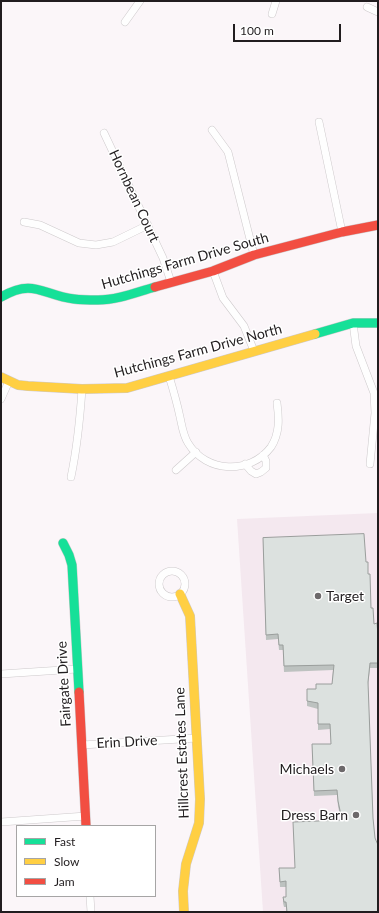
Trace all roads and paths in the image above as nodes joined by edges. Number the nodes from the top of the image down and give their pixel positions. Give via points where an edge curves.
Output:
1 (140, 1) edge
2 (276, 1) edge
3 (367, 8) dead end
4 (378, 12) edge
5 (272, 14) dead end
6 (125, 22) dead end
7 (319, 122) dead end
8 (212, 130) dead end
9 (104, 133) dead end
10 (24, 222) dead end
11 (148, 225) junction
12 (378, 225) edge
13 (342, 232) junction
14 (254, 255) junction
15 (213, 271) junction
16 (171, 282) junction
17 (1, 297) edge
18 (353, 323) junction
19 (378, 324) edge
20 (254, 351) junction
21 (170, 376) junction
22 (5, 379) edge
23 (82, 389) junction
24 (1, 399) edge
25 (277, 403) dead end
26 (196, 452) junction
27 (263, 455) junction
28 (245, 464) junction
29 (370, 464) dead end
30 (176, 470) dead end
31 (71, 477) dead end
32 (63, 543) dead end
33 (180, 594) dead end
34 (77, 669) junction
35 (1, 674) edge
36 (196, 738) junction
37 (82, 745) junction
38 (86, 816) junction
39 (1, 822) edge
40 (86, 825) edge
41 (90, 897) edge
42 (91, 912) edge
43 (184, 912) edge

1 - 6 street
2 - 5 street
3 - 4 street
7 - 13 street
8 - 14 street via 228,152
9 - 11 street, Hornbean Court
10 - 11 street via 40,225 79,243 96,245 113,242
11 - 16 street, Hornbean Court
12 - 13 street, Hutchings Farm Drive South
13 - 14 street, Hutchings Farm Drive South
14 - 15 street, Hutchings Farm Drive South
15 - 16 street, Hutchings Farm Drive South
15 - 20 street via 223,298 244,326
16 - 17 street, Hutchings Farm Drive South via 117,298 100,300 74,299 37,288 13,290
18 - 19 street, Hutchings Farm Drive North
18 - 20 street, Hutchings Farm Drive North
18 - 29 street via 356,346 374,393 375,413
20 - 21 street, Hutchings Farm Drive North
21 - 23 street, Hutchings Farm Drive North via 127,388
21 - 26 street via 184,433
22 - 23 street, Hutchings Farm Drive North via 18,385
22 - 24 street
23 - 31 street via 80,424
25 - 27 street via 280,421 271,446
26 - 28 street via 203,460 220,466
26 - 30 street
27 - 28 street
27 - 28 street via 266,468 261,472 251,472
32 - 34 street, Fairgate Drive via 72,565
33 - 36 street, Hillcrest Estates Lane via 190,616
34 - 35 street
34 - 37 street, Fairgate Drive
36 - 37 street, Erin Drive
36 - 43 street, Hillcrest Estates Lane via 200,818 186,864
37 - 38 street, Fairgate Drive
38 - 39 street
38 - 40 street, Fairgate Drive
41 - 42 street

